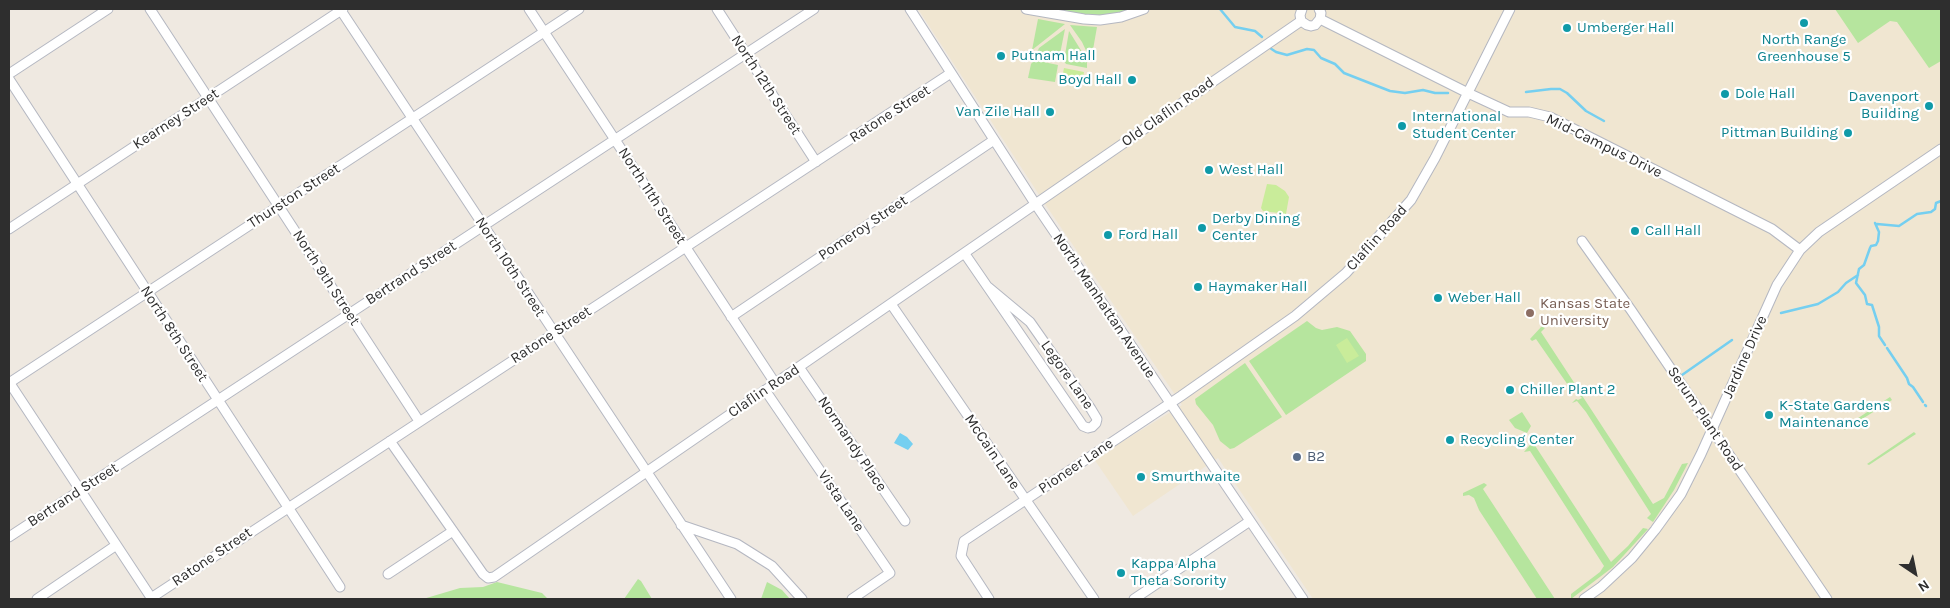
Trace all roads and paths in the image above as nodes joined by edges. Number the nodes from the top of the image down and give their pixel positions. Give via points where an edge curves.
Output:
1 (108, 9) edge
2 (150, 9) edge
3 (342, 9) edge
4 (529, 9) edge
5 (579, 9) edge
6 (717, 9) edge
7 (814, 9) edge
8 (910, 9) edge
9 (1026, 9) edge
10 (1144, 9) edge
11 (1302, 9) edge
12 (1318, 9) edge
13 (1510, 9) edge
14 (1320, 19) junction
15 (1301, 21) junction
16 (544, 32) junction
17 (746, 54) junction
18 (951, 73) junction
19 (9, 74) edge
20 (9, 79) edge
21 (1468, 94) junction
22 (208, 98) junction
23 (412, 118) junction
24 (615, 140) junction
25 (994, 140) junction
26 (1941, 149) edge
27 (816, 162) junction
28 (77, 184) junction
29 (1036, 205) junction
30 (279, 206) junction
31 (483, 226) junction
32 (9, 229) edge
33 (1582, 241) dead end
34 (685, 247) junction
35 (1800, 250) junction
36 (965, 254) junction
37 (988, 287) junction
38 (148, 292) junction
39 (891, 304) junction
40 (349, 313) junction
41 (731, 317) junction
42 (554, 333) junction
43 (799, 367) junction
44 (9, 383) edge
45 (775, 383) junction
46 (765, 390) junction
47 (218, 400) junction
48 (1170, 403) junction
49 (419, 421) junction
50 (1712, 431) junction
51 (390, 441) junction
52 (645, 472) junction
53 (79, 491) junction
54 (1025, 500) junction
55 (287, 507) junction
56 (905, 521) dead end
57 (1250, 521) junction
58 (681, 525) junction
59 (453, 531) junction
60 (9, 537) edge
61 (115, 546) junction
62 (388, 574) dead end
63 (340, 587) dead end
64 (151, 598) edge
65 (37, 599) edge
66 (730, 599) edge
67 (802, 599) edge
68 (852, 599) edge
69 (989, 599) edge
70 (1094, 599) edge
71 (1134, 599) edge
72 (1303, 599) edge
73 (1584, 599) edge
74 (1826, 599) edge

1 - 19 street
2 - 22 street, North 9th Street
3 - 22 street, Kearney Street
3 - 23 street, North 10th Street
4 - 16 street, North 11th Street
5 - 16 street, Thurston Street
6 - 17 street, North 12th Street
7 - 17 street, Bertrand Street
8 - 18 street, North Manhattan Avenue
9 - 10 street via 1100,20
11 - 15 street
12 - 14 street
13 - 21 street, Claflin Road
14 - 15 street via 1311,26
14 - 21 street, Mid-Campus Drive
15 - 29 street, Old Claflin Road
16 - 23 street, Thurston Street
16 - 24 street, North 11th Street
17 - 24 street, Bertrand Street
17 - 27 street, North 12th Street
18 - 25 street, North Manhattan Avenue
18 - 27 street, Ratone Street
20 - 28 street, North 8th Street
21 - 35 street, Mid-Campus Drive via 1509,112 1530,112 1550,117 1772,229
21 - 48 street, Claflin Road via 1411,200 1346,273 1295,316
22 - 28 street, Kearney Street
22 - 30 street, North 9th Street
23 - 30 street, Thurston Street
23 - 31 street, North 10th Street
24 - 31 street, Bertrand Street
24 - 34 street, North 11th Street
25 - 29 street, North Manhattan Avenue
25 - 41 street, Pomeroy Street
26 - 35 street, Jardine Drive via 1819,232
27 - 34 street, Ratone Street
28 - 32 street, Kearney Street
28 - 38 street, North 8th Street
29 - 36 street, Claflin Road
29 - 48 street, North Manhattan Avenue
30 - 38 street, Thurston Street
30 - 40 street, North 9th Street
31 - 40 street, Bertrand Street
31 - 42 street, North 10th Street
33 - 50 street, Serum Plant Road
34 - 41 street, North 11th Street
34 - 42 street, Ratone Street
35 - 50 street, Jardine Drive via 1777,285
36 - 37 street, Legore Lane
36 - 39 street, Claflin Road
37 - 37 street, Legore Lane via 1083,426 1092,427 1097,419 1030,322
38 - 44 street, Thurston Street
38 - 47 street, North 8th Street
39 - 43 street, Claflin Road
39 - 54 street, McCain Lane
40 - 47 street, Bertrand Street
40 - 49 street, North 9th Street
41 - 45 street, North 11th Street
42 - 49 street, Ratone Street
42 - 52 street, North 10th Street
43 - 45 street, Claflin Road
43 - 56 street, Normandy Place
44 - 53 street
45 - 46 street, Claflin Road
46 - 52 street, Claflin Road
46 - 68 street, Vista Lane via 890,573
47 - 53 street, Bertrand Street
47 - 55 street, North 8th Street
48 - 54 street, Pioneer Lane
48 - 57 street, North Manhattan Avenue
49 - 51 street, Ratone Street
50 - 73 street, Jardine Drive via 1681,494 1655,530 1614,575
50 - 74 street, Serum Plant Road
51 - 55 street, Ratone Street
51 - 59 street
52 - 58 street, North 10th Street
52 - 59 street, Claflin Road via 494,577 488,578 483,574
53 - 60 street, Bertrand Street
53 - 61 street
54 - 69 street, Pioneer Lane via 964,541 960,556
54 - 70 street, McCain Lane
55 - 63 street, North 8th Street
55 - 64 street, Ratone Street
57 - 71 street
57 - 72 street, North Manhattan Avenue
58 - 66 street, North 10th Street
58 - 67 street via 737,544 772,566
59 - 62 street
61 - 64 street
61 - 65 street

